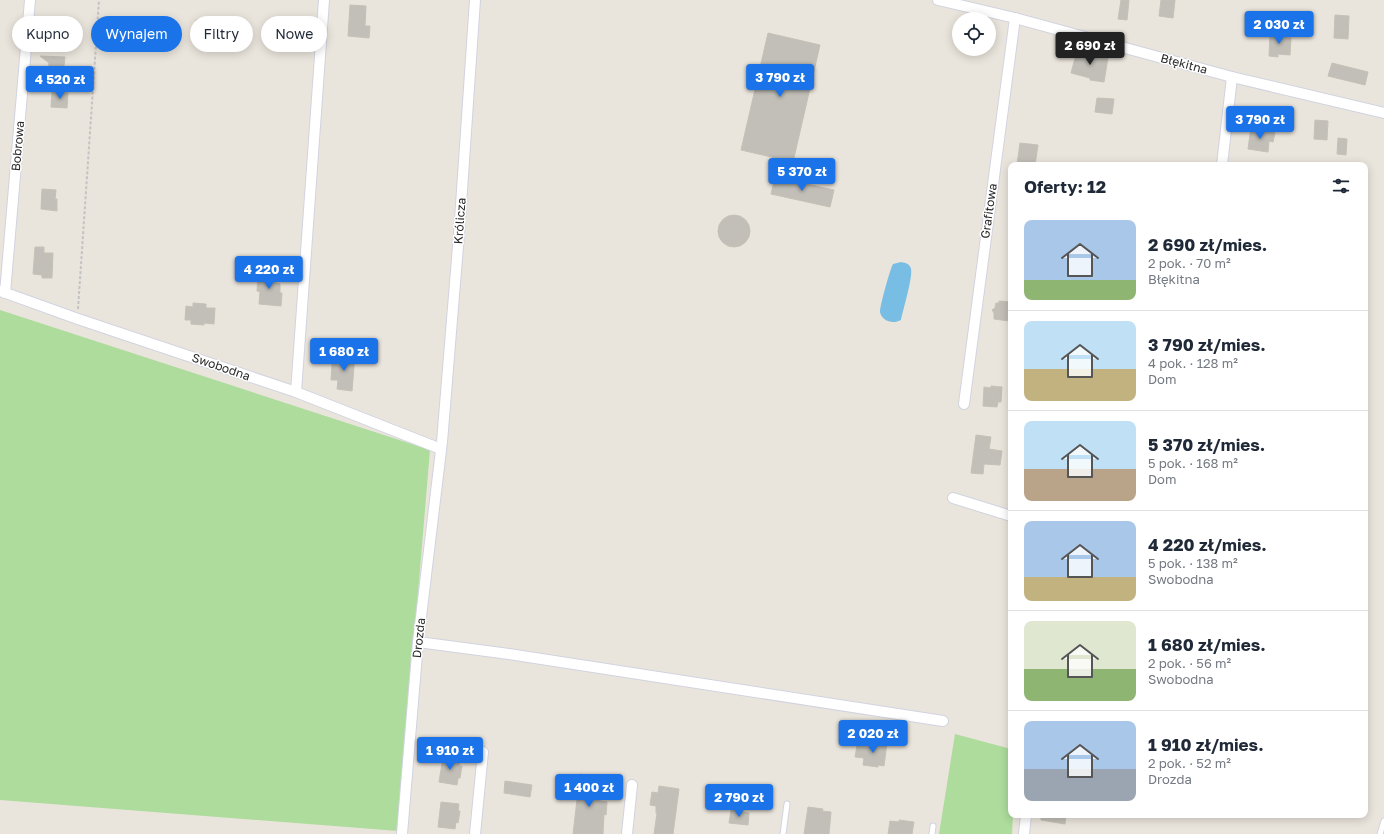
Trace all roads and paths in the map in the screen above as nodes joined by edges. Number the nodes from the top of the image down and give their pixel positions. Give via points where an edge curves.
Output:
1 (30, 0) edge
2 (99, 0) edge
3 (324, 0) edge
4 (475, 0) edge
5 (938, 0) edge
6 (1015, 18) junction
7 (1232, 77) junction
8 (1384, 113) edge
9 (1222, 162) edge
10 (3, 292) edge
11 (78, 319) junction
12 (296, 392) junction
13 (964, 404) dead end
14 (441, 445) junction
15 (953, 498) dead end
16 (1008, 515) edge
17 (418, 642) junction
18 (943, 721) dead end
19 (483, 752) dead end
20 (632, 785) dead end
21 (787, 804) dead end
22 (1026, 818) edge
23 (1384, 821) edge
24 (933, 826) dead end
25 (402, 834) edge
26 (475, 834) edge
27 (627, 834) edge
28 (783, 834) edge
29 (932, 834) edge
30 (1024, 834) edge
31 (1380, 834) edge

1 - 10 street, Bobrowa
2 - 11 path
3 - 12 street
4 - 14 street, Królicza
5 - 6 street, Błękitna
6 - 7 street, Błękitna
6 - 13 street, Grafitowa
7 - 8 street, Błękitna
7 - 9 street
10 - 11 street, Swobodna
11 - 12 street, Swobodna
12 - 14 street, Swobodna
14 - 17 street, Drozda
15 - 16 street
17 - 18 street
17 - 25 street, Drozda
19 - 26 street
20 - 27 street
21 - 28 lane
22 - 30 street
23 - 31 lane
24 - 29 lane

